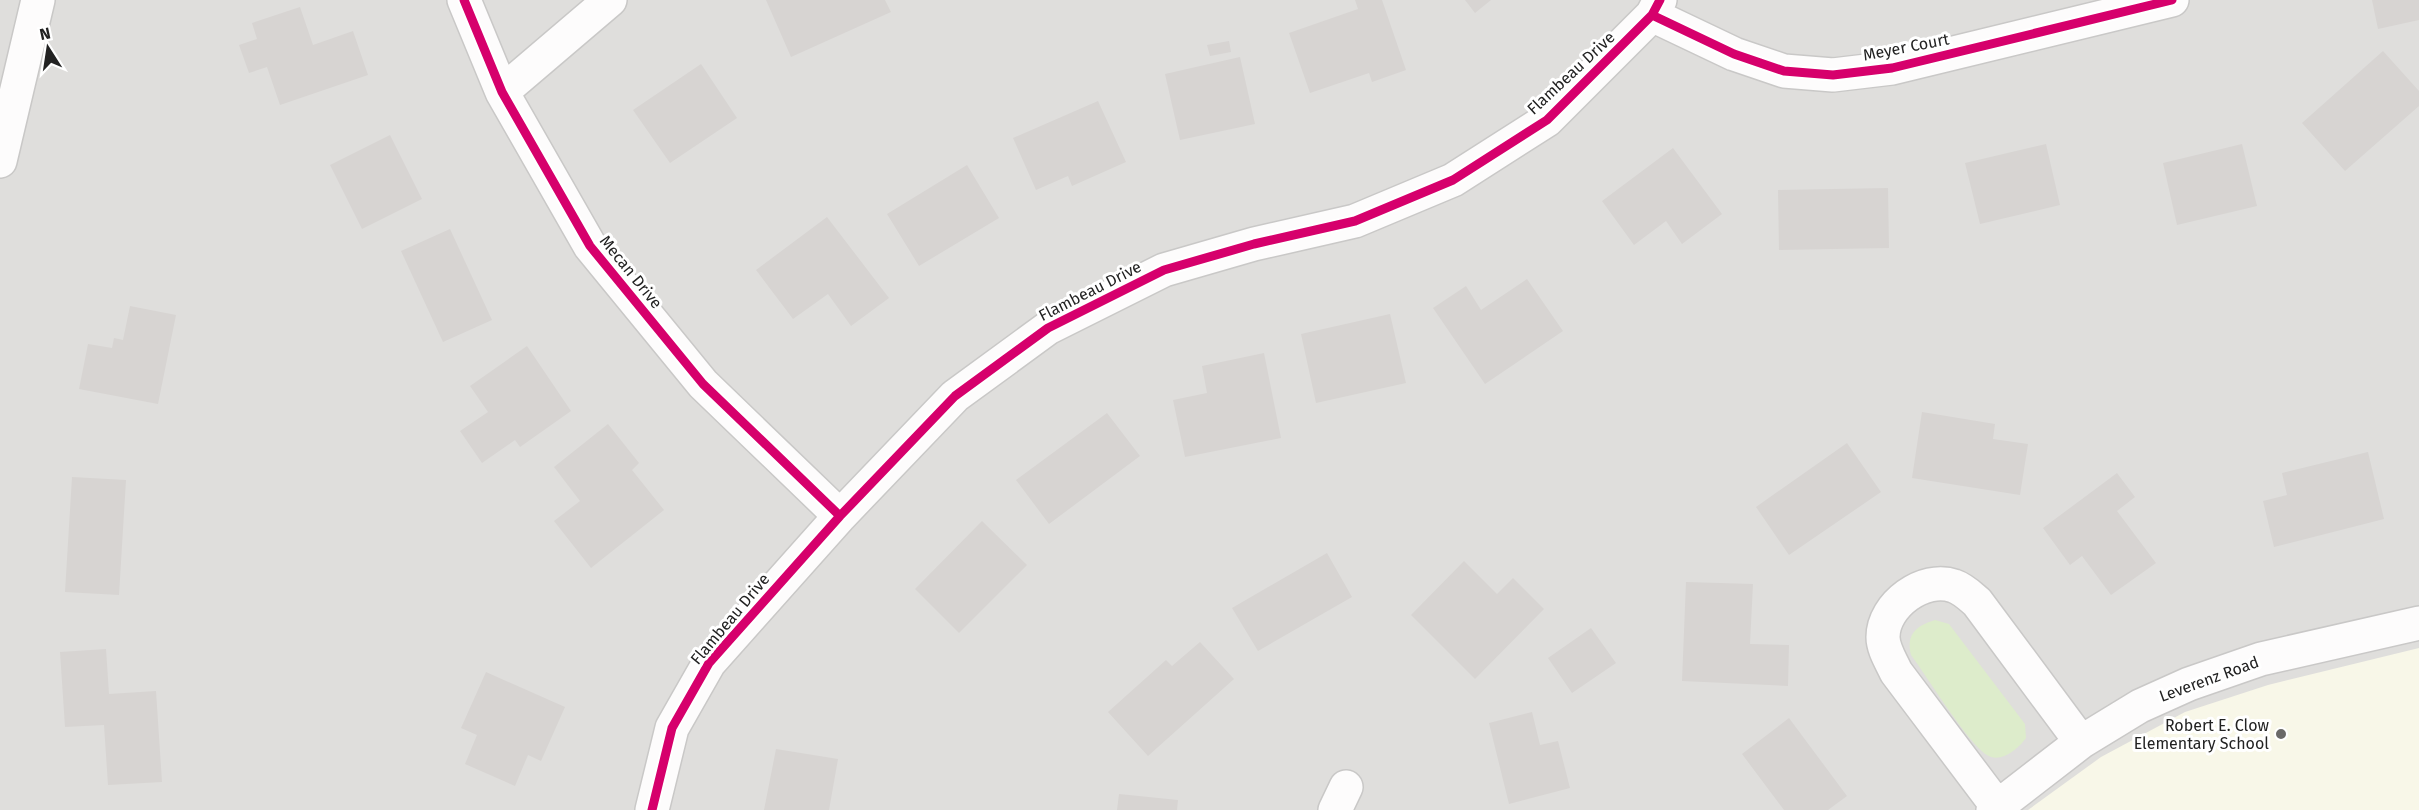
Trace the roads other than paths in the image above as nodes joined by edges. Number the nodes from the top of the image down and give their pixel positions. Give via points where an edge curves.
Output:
1 (38, 0) edge
2 (464, 0) edge
3 (610, 0) edge
4 (2172, 0) edge
5 (1656, 8) edge
6 (502, 92) junction
7 (0, 161) edge
8 (840, 516) junction
9 (2419, 623) edge
10 (2081, 742) junction
11 (1995, 808) edge
12 (652, 810) edge

1 - 7 street
2 - 6 street, Mecan Drive
3 - 6 street
4 - 5 street, Meyer Court via 1892,68 1833,75 1784,71 1754,61
5 - 8 street, Flambeau Drive via 1546,120 1453,180 1355,221 1164,270 1048,328 955,396
6 - 8 street, Mecan Drive via 590,246 703,384
8 - 12 street, Flambeau Drive via 709,663 672,728
9 - 10 street, Leverenz Road via 2261,659 2189,684 2140,706
10 - 11 street, Leverenz Road
10 - 11 street via 1966,592 1953,585 1935,585 1898,602 1886,619 1883,638 1887,655

